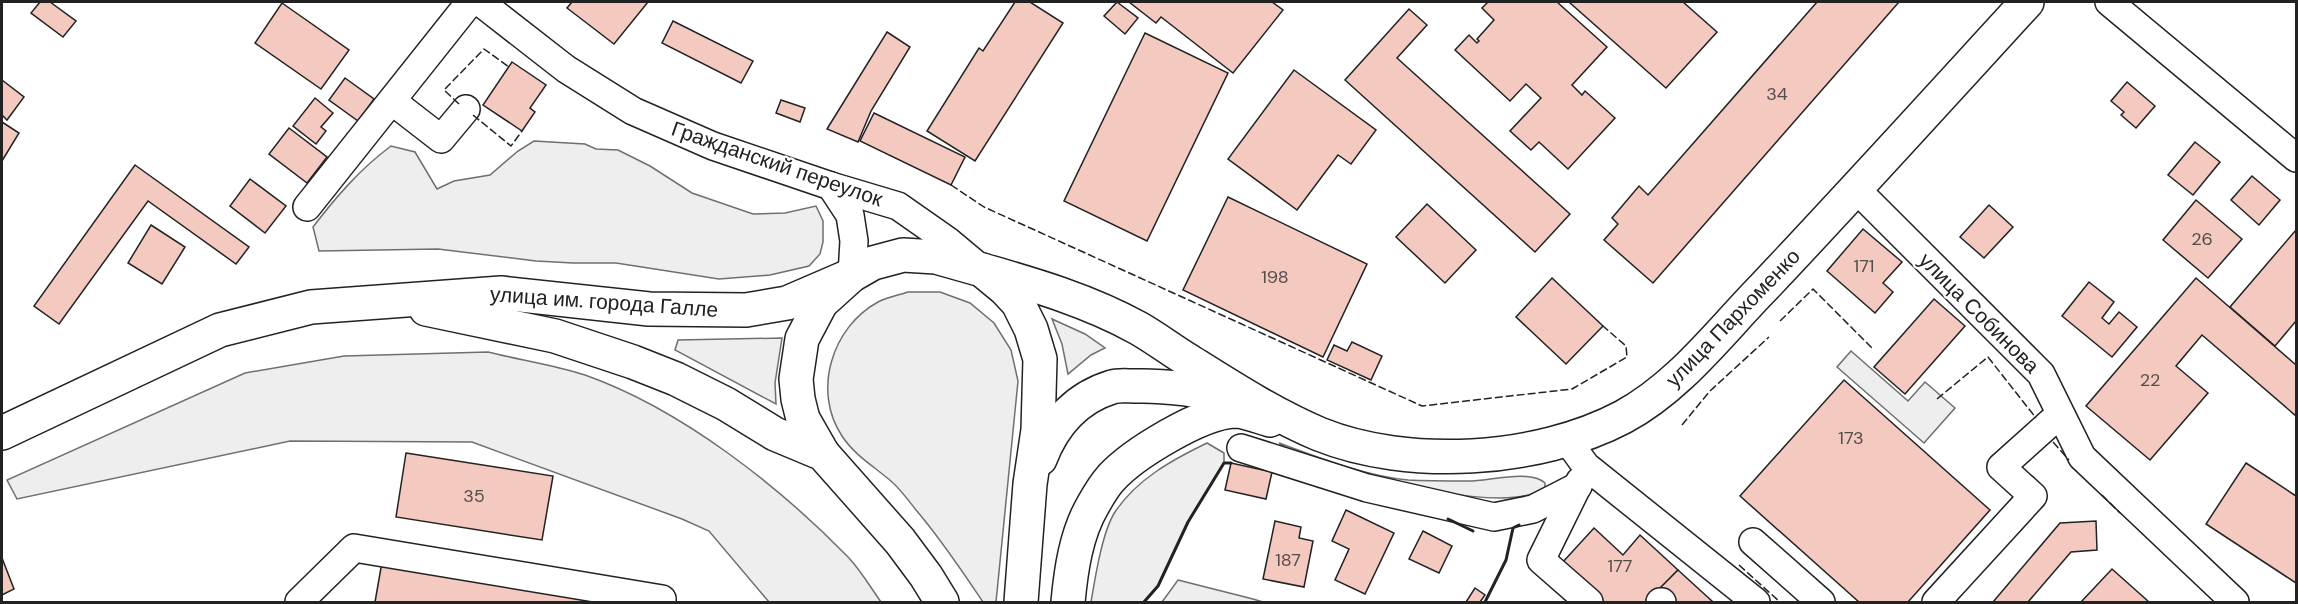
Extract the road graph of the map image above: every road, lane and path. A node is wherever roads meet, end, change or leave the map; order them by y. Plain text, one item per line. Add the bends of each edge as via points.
1 (470, 2) edge
2 (480, 2) edge
3 (2026, 2) edge
4 (2109, 2) edge
5 (392, 101) junction
6 (466, 109) dead end
7 (2296, 158) edge
8 (831, 186) junction
9 (1856, 189) junction
10 (307, 207) dead end
11 (982, 270) junction
12 (852, 275) junction
13 (386, 300) junction
14 (1249, 399) junction
15 (2061, 414) junction
16 (2, 433) edge
17 (1320, 434) junction
18 (1568, 440) junction
19 (1241, 448) dead end
20 (823, 454) junction
21 (1582, 476) junction
22 (1030, 484) junction
23 (1753, 542) dead end
24 (299, 603) edge
25 (662, 603) edge
26 (942, 603) edge
27 (1022, 603) edge
28 (1068, 603) edge
29 (1589, 603) edge
30 (1756, 603) edge
31 (1821, 603) edge
32 (1936, 603) edge
33 (2235, 603) edge

1 - 5 street
2 - 8 street, Гражданский переулок via 566,69 633,111 713,146
3 - 9 main road, улица Пархоменко
4 - 7 street
5 - 6 street via 441,140
5 - 10 street
8 - 11 street, Гражданский переулок via 898,206
8 - 12 street via 850,215 854,241
9 - 15 street, улица Собинова via 2041,374
9 - 18 main road, улица Пархоменко via 1672,384 1623,417
11 - 12 main road, улица Пархоменко via 936,257 903,255 873,263
11 - 14 main road, улица Пархоменко via 1050,290 1138,328
11 - 22 main road via 1018,303 1040,359 1038,430
12 - 13 main road, улица им. города Галле via 787,303 746,310 649,309 501,293
12 - 20 main road via 822,303 802,339 796,379 798,399 803,419
13 - 16 main road, улица им. города Галле via 311,308 220,330
13 - 20 main road, улица им. города Галле via 555,336 633,362 676,379 775,434
14 - 17 main road, улица Пархоменко
14 - 22 main road, улица Пархоменко via 1176,387 1113,386 1068,411 1048,438
15 - 32 street via 2001,467 2033,496
15 - 33 street, улица Собинова via 2082,457
17 - 18 main road, улица Пархоменко via 1366,448 1426,458 1517,450
17 - 28 main road via 1236,411 1205,417 1150,447 1111,478 1092,506 1081,531
18 - 21 street
19 - 21 street via 1367,488 1494,517 1533,509
20 - 26 main road, улица им. города Галле via 900,541
21 - 29 street via 1541,560
21 - 30 street
22 - 27 main road
23 - 31 street
24 - 25 street via 354,548 662,599

